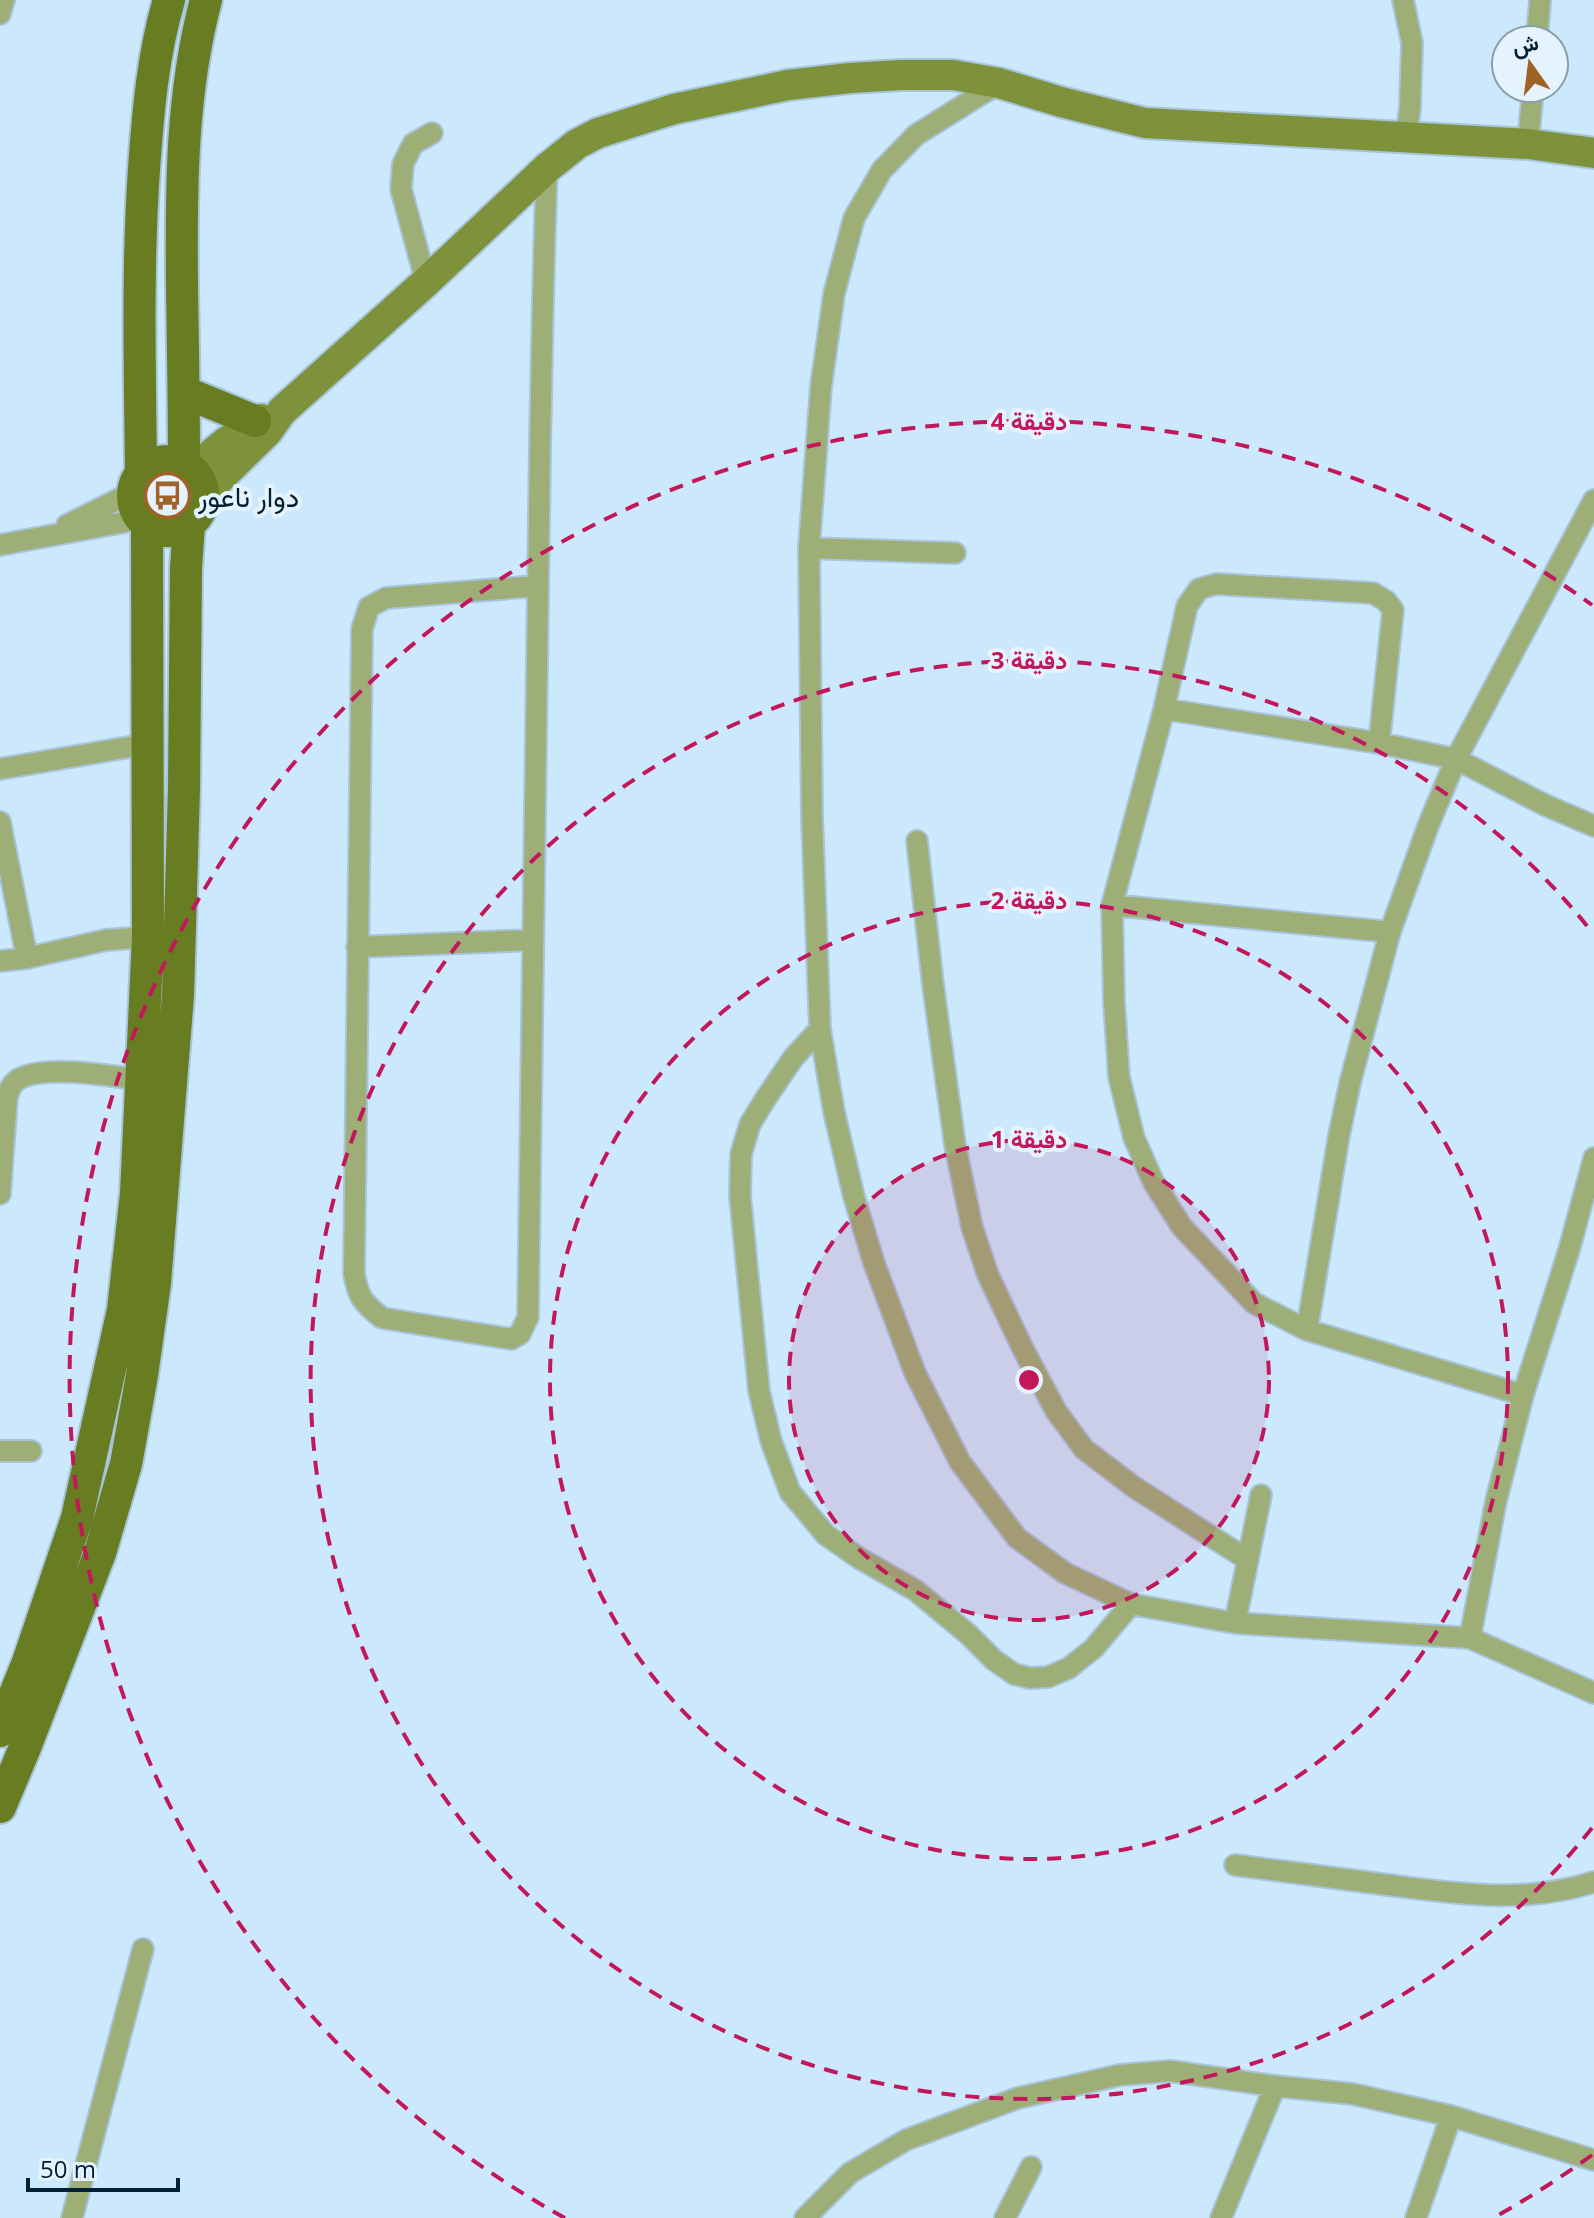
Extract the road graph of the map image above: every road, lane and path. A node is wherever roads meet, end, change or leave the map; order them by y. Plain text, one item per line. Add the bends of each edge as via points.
1 (4, 0) edge
2 (169, 0) edge
3 (206, 0) edge
4 (1403, 0) edge
5 (1540, 0) edge
6 (0, 14) edge
7 (1538, 24) edge
8 (999, 83) junction
9 (1532, 104) edge
10 (432, 133) dead end
11 (1406, 138) junction
12 (1528, 144) junction
13 (1594, 153) edge
14 (547, 168) junction
15 (426, 282) junction
16 (184, 392) junction
17 (269, 416) junction
18 (193, 476) junction
19 (1594, 500) edge
20 (140, 502) junction
21 (189, 524) junction
22 (45, 536) junction
23 (0, 545) edge
24 (809, 548) junction
25 (955, 553) dead end
26 (537, 586) junction
27 (1164, 709) junction
28 (1379, 743) junction
29 (147, 744) junction
30 (1456, 759) junction
31 (0, 769) edge
32 (0, 822) edge
33 (1594, 826) edge
34 (917, 841) dead end
35 (1112, 905) junction
36 (1390, 932) junction
37 (148, 937) junction
38 (532, 940) junction
39 (357, 947) junction
40 (27, 958) junction
41 (0, 961) edge
42 (820, 1029) junction
43 (141, 1080) junction
44 (1594, 1158) edge
45 (0, 1194) edge
46 (1586, 1217) edge
47 (1307, 1330) junction
48 (1523, 1395) junction
49 (0, 1451) edge
50 (31, 1451) dead end
51 (1261, 1495) dead end
52 (1248, 1560) junction
53 (1131, 1604) junction
54 (1235, 1623) junction
55 (1470, 1638) junction
56 (1594, 1693) edge
57 (0, 1731) edge
58 (0, 1807) edge
59 (1235, 1865) dead end
60 (1594, 1882) edge
61 (143, 1949) dead end
62 (1275, 2086) junction
63 (1451, 2116) junction
64 (1594, 2160) edge
65 (1031, 2167) dead end
66 (72, 2218) edge
67 (805, 2218) edge
68 (1005, 2218) edge
69 (1221, 2218) edge
70 (1416, 2218) edge

1 - 6 street
2 - 20 main road via 148,113 141,218
3 - 16 main road via 184,149
4 - 11 street via 1412,43
5 - 7 street
8 - 11 street via 1145,123
8 - 14 street via 953,75 901,75 788,85 674,109 598,133
8 - 24 street via 916,135 882,170 854,218 831,309
9 - 12 street
10 - 15 street via 413,144 403,164 401,189
11 - 12 street
12 - 13 street
14 - 15 street
14 - 26 street
15 - 17 street
16 - 17 main road
16 - 18 main road
17 - 18 street
18 - 20 main road via 169,461 153,464
18 - 21 main road via 200,511
19 - 30 street
20 - 21 main road via 168,531
20 - 22 street
20 - 22 street
20 - 29 main road
21 - 58 main road via 178,995 155,1283 142,1375 126,1464 100,1553
22 - 23 street
24 - 25 street
24 - 42 street
26 - 38 street
26 - 39 street via 386,598 369,607 362,629
27 - 28 street
27 - 28 street via 1187,606 1199,589 1216,584 1373,593 1393,610
27 - 35 street
28 - 30 street
29 - 31 street
29 - 37 main road
30 - 33 street
30 - 36 street
32 - 40 street
34 - 52 street via 955,1145 988,1275 1056,1411 1084,1449
35 - 36 street
35 - 47 street via 1119,1077 1134,1138 1154,1183 1182,1227 1254,1303
36 - 47 street via 1339,1135
37 - 40 street via 106,940
37 - 43 main road
38 - 39 street
38 - 39 street via 528,1317 520,1334 511,1339 382,1318 357,1292
40 - 41 street
42 - 53 street via 834,1112 874,1263 915,1373 960,1462 1017,1538 1065,1573
42 - 53 street via 766,1098 750,1124 741,1154 740,1196 759,1391 790,1492 826,1535 915,1590 1014,1674 1048,1677 1069,1668 1094,1648
43 - 45 street via 69,1072 17,1079 7,1097
43 - 57 main road via 136,1194 120,1325 77,1518
44 - 46 street
46 - 48 street
47 - 48 street
48 - 55 street
49 - 50 street
51 - 52 street
52 - 54 street
53 - 54 street
54 - 55 street
55 - 56 street
59 - 60 street via 1472,1896 1569,1890
61 - 66 street
62 - 63 street via 1353,2094
62 - 67 street via 1170,2071 1120,2075 1018,2098 906,2140 850,2173
62 - 69 street
63 - 64 street
63 - 70 street
65 - 68 street

